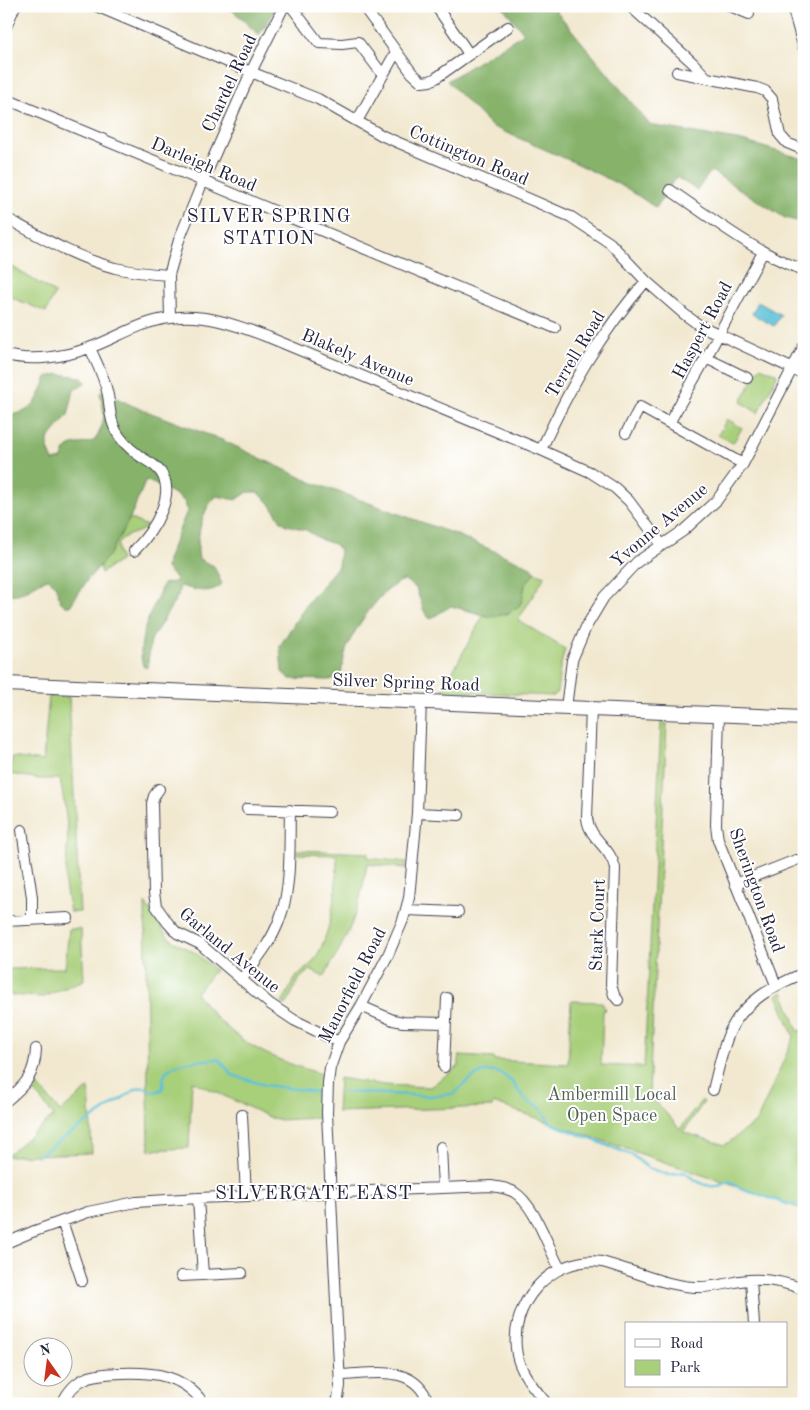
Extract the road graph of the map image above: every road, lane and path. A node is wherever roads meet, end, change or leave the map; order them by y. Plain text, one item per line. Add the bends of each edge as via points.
1 (15, 6) edge
2 (96, 6) edge
3 (284, 6) edge
4 (291, 6) edge
5 (363, 6) edge
6 (436, 6) edge
7 (630, 6) edge
8 (730, 6) edge
9 (792, 6) edge
10 (749, 14) dead end
11 (6, 27) edge
12 (508, 27) dead end
13 (804, 49) edge
14 (396, 52) junction
15 (469, 54) junction
16 (251, 72) junction
17 (677, 72) dead end
18 (383, 75) junction
19 (707, 78) junction
20 (6, 99) edge
21 (357, 121) junction
22 (804, 150) edge
23 (202, 181) junction
24 (670, 190) dead end
25 (6, 218) edge
26 (762, 252) junction
27 (804, 270) edge
28 (169, 275) junction
29 (646, 280) junction
30 (170, 318) junction
31 (555, 328) dead end
32 (718, 335) junction
33 (804, 346) edge
34 (90, 348) junction
35 (6, 355) edge
36 (706, 358) junction
37 (792, 369) junction
38 (804, 374) edge
39 (747, 378) dead end
40 (669, 423) junction
41 (626, 433) dead end
42 (541, 450) junction
43 (744, 464) junction
44 (662, 545) junction
45 (134, 551) dead end
46 (6, 684) edge
47 (421, 701) junction
48 (566, 708) junction
49 (591, 709) junction
50 (719, 714) junction
51 (804, 718) edge
52 (158, 789) dead end
53 (247, 809) dead end
54 (290, 810) junction
55 (329, 812) dead end
56 (418, 813) junction
57 (459, 815) dead end
58 (22, 830) dead end
59 (796, 860) dead end
60 (735, 884) junction
61 (406, 910) junction
62 (458, 912) dead end
63 (68, 918) dead end
64 (32, 920) junction
65 (6, 921) edge
66 (804, 973) edge
67 (241, 980) junction
68 (776, 985) junction
69 (447, 998) dead end
70 (618, 1000) dead end
71 (361, 1006) junction
72 (446, 1023) junction
73 (339, 1042) junction
74 (36, 1049) dead end
75 (444, 1066) dead end
76 (713, 1090) dead end
77 (6, 1101) edge
78 (242, 1115) dead end
79 (441, 1147) dead end
80 (443, 1188) junction
81 (331, 1193) junction
82 (246, 1196) junction
83 (198, 1198) junction
84 (62, 1220) junction
85 (6, 1242) edge
86 (560, 1269) junction
87 (242, 1272) dead end
88 (203, 1275) junction
89 (181, 1276) dead end
90 (751, 1280) junction
91 (82, 1282) dead end
92 (804, 1290) edge
93 (754, 1322) edge
94 (340, 1376) junction
95 (62, 1404) edge
96 (204, 1404) edge
97 (337, 1404) edge
98 (429, 1404) edge
99 (546, 1404) edge

1 - 11 street
2 - 16 street, Cottington Road
3 - 16 street, Chardel Road
4 - 18 street via 319,43 358,42
5 - 14 street
6 - 15 street
7 - 19 street
8 - 10 street
9 - 13 street
12 - 15 street
14 - 15 street via 417,79 426,83
14 - 18 street
16 - 21 street, Cottington Road via 318,99
16 - 23 street, Chardel Road
17 - 19 street
18 - 21 street
19 - 22 street via 765,91 772,99 780,135 788,143
20 - 23 street, Darleigh Road
21 - 29 street, Cottington Road via 383,136 571,217 610,243
23 - 28 street, Chardel Road
23 - 31 street, Darleigh Road
24 - 26 street
25 - 28 street via 96,262 131,271
26 - 27 street
26 - 32 street, Haspert Road
28 - 30 street, Chardel Road
29 - 32 street, Cottington Road via 684,314
29 - 42 street, Terrell Road via 615,318 586,362
30 - 34 street, Blakely Avenue via 139,326
30 - 42 street, Blakely Avenue via 207,318 243,328
32 - 36 street, Haspert Road
32 - 37 street, Cottington Road
33 - 37 street, Yvonne Avenue
34 - 35 street, Blakely Avenue via 34,358
34 - 45 street via 108,391 111,421 117,433 137,455 158,468 166,491 162,512
36 - 39 street
36 - 40 street, Haspert Road
37 - 38 street, Cottington Road
37 - 43 street, Yvonne Avenue
40 - 41 street via 640,407
40 - 43 street
42 - 44 street, Blakely Avenue via 590,472 615,488 629,501
43 - 44 street, Yvonne Avenue via 717,500
44 - 48 street, Yvonne Avenue via 637,562 617,582 586,627 572,660
46 - 47 main road, Silver Spring Road
47 - 48 main road, Silver Spring Road
47 - 56 street, Manorfield Road
48 - 49 main road, Silver Spring Road
49 - 50 main road, Silver Spring Road
49 - 70 street, Stark Court via 586,818 615,868 611,984
50 - 51 main road, Silver Spring Road
50 - 60 street, Sherington Road via 716,834
52 - 67 street, Garland Avenue via 152,803 156,906 173,929 200,944
53 - 54 street
54 - 55 street
54 - 67 street via 287,885 281,917 262,953
56 - 57 street
56 - 61 street, Manorfield Road
58 - 64 street via 32,897
59 - 60 street
60 - 68 street, Sherington Road
61 - 62 street
61 - 71 street, Manorfield Road
63 - 64 street
64 - 65 street
66 - 68 street
67 - 73 street, Garland Avenue via 281,1012
68 - 76 street via 761,995 734,1023
69 - 72 street
71 - 72 street via 393,1020
71 - 73 street, Manorfield Road
72 - 75 street
73 - 81 street, Manorfield Road via 330,1068 327,1097
74 - 77 street via 30,1076
78 - 82 street
79 - 80 street
80 - 81 street
80 - 86 street via 491,1186 514,1192 531,1211
81 - 82 street
81 - 94 street, Manorfield Road
82 - 83 street
83 - 84 street via 136,1202
83 - 88 street
84 - 85 street
84 - 91 street
86 - 90 street via 592,1261 687,1286 719,1286
86 - 99 street via 542,1281 530,1295 519,1318 516,1335 521,1366
87 - 88 street
88 - 89 street
90 - 92 street via 775,1281
90 - 93 street
94 - 97 street, Manorfield Road
94 - 98 street via 384,1373 404,1376 422,1388
95 - 96 street via 68,1392 83,1379 101,1374 142,1372 176,1380 192,1390

